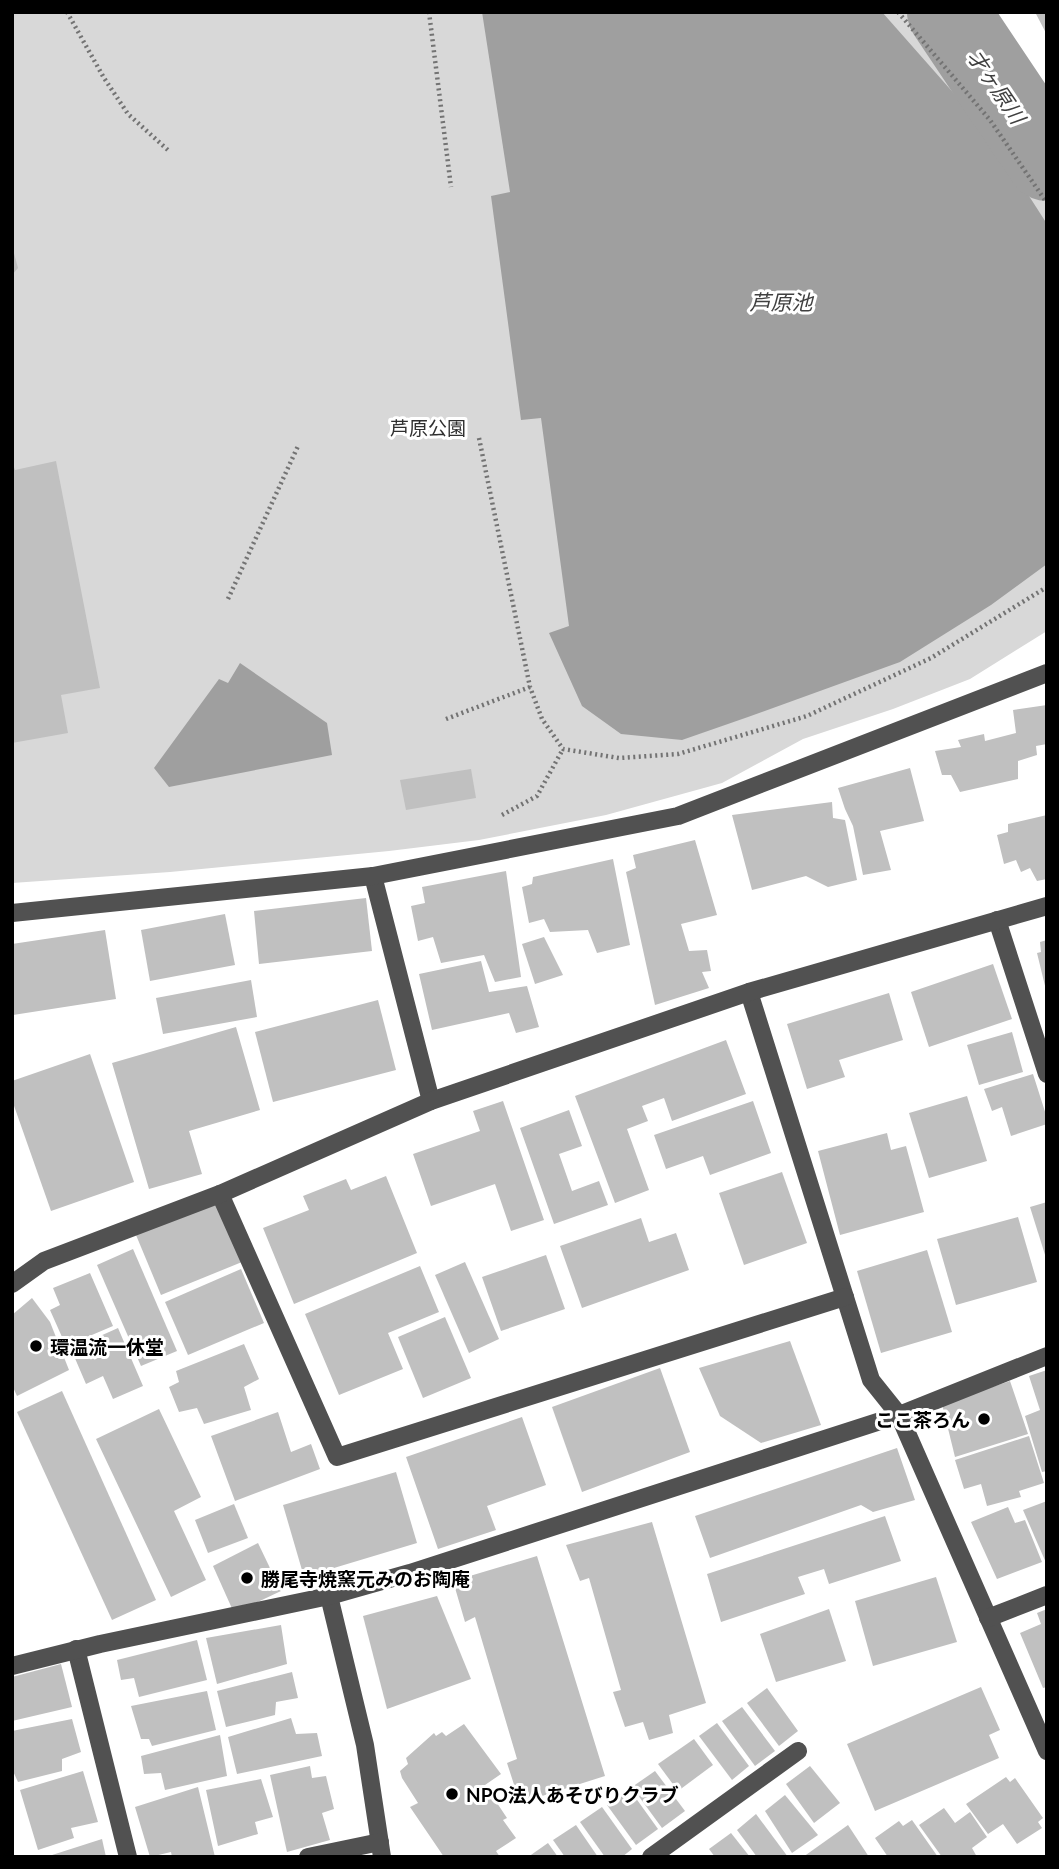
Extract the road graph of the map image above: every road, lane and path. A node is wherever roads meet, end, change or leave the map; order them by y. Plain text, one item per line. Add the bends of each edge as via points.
1 (67, 12) edge
2 (429, 12) edge
3 (898, 12) edge
4 (169, 151) dead end
5 (451, 187) dead end
6 (1047, 203) edge
7 (479, 438) dead end
8 (298, 446) dead end
9 (1047, 587) edge
10 (229, 599) dead end
11 (1047, 673) edge
12 (530, 687) junction
13 (446, 719) dead end
14 (563, 749) junction
15 (502, 815) dead end
16 (373, 876) junction
17 (1047, 906) edge
18 (12, 914) edge
19 (997, 919) junction
20 (749, 992) junction
21 (1047, 1074) edge
22 (430, 1101) junction
23 (220, 1194) junction
24 (12, 1284) edge
25 (845, 1297) junction
26 (1047, 1356) edge
27 (899, 1415) junction
28 (329, 1595) junction
29 (1047, 1595) edge
30 (988, 1618) junction
31 (76, 1649) junction
32 (12, 1666) edge
33 (798, 1751) dead end
34 (1047, 1751) edge
35 (381, 1850) edge
36 (128, 1857) edge
37 (307, 1857) edge
38 (651, 1857) edge

1 - 4 path via 128,114
2 - 5 path
3 - 6 path via 990,120
7 - 12 path
8 - 10 path
9 - 14 path via 931,658 807,716 678,754 619,758
11 - 16 street via 678,816
12 - 13 path
12 - 14 path via 542,719
14 - 15 path via 537,796
16 - 18 street
16 - 22 street
17 - 19 street
19 - 20 street
19 - 21 street
20 - 22 street
20 - 25 street
22 - 23 street
23 - 24 street via 44,1261
23 - 25 street via 337,1457
25 - 27 street via 871,1380
26 - 27 street
27 - 28 street
27 - 30 street
28 - 31 street
28 - 35 street via 365,1745
29 - 30 street
30 - 34 street
31 - 32 street
31 - 36 street
33 - 38 street
35 - 37 street

